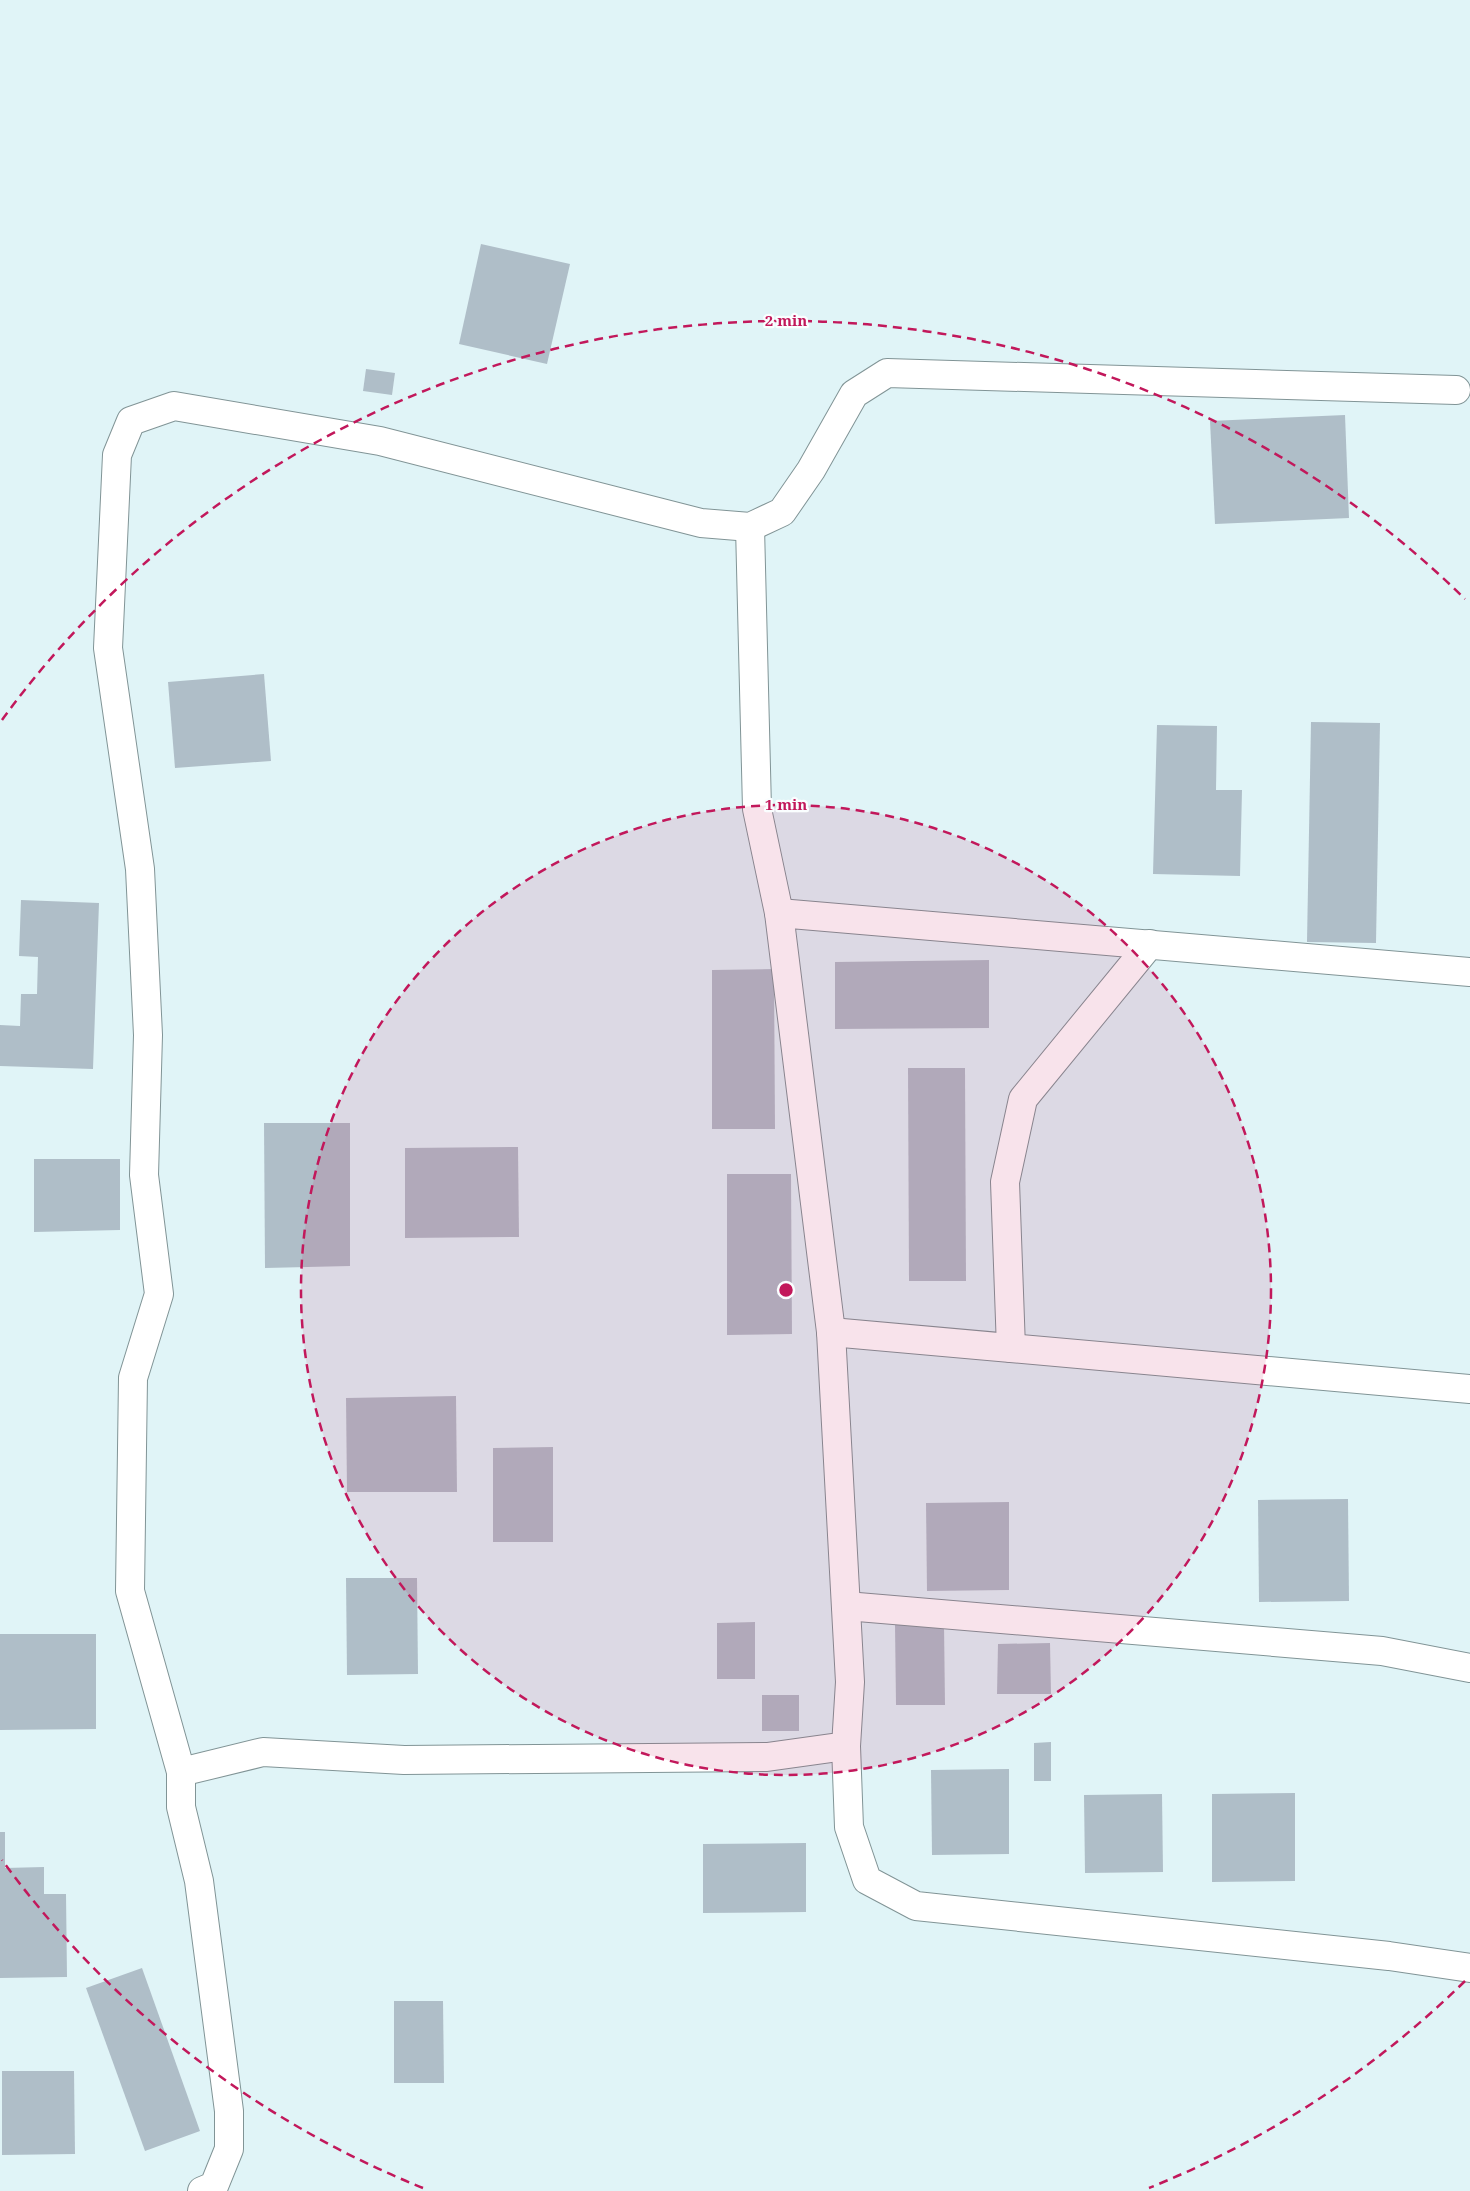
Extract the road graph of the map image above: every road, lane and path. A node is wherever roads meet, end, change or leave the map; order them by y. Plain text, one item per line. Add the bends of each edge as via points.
1 (1456, 390) dead end
2 (750, 527) junction
3 (779, 913) junction
4 (1150, 944) junction
5 (1470, 972) edge
6 (831, 1332) junction
7 (1011, 1348) junction
8 (1470, 1389) edge
9 (846, 1606) junction
10 (1470, 1668) edge
11 (846, 1746) junction
12 (181, 1772) junction
13 (1470, 1968) edge
14 (202, 2191) edge

1 - 2 street via 887,373 854,394 811,470 782,512
2 - 3 street via 757,809
2 - 12 street via 701,523 380,441 174,406 131,421 117,455 108,648 140,869 148,1035 144,1175 159,1294 133,1378 130,1591
3 - 4 street
3 - 6 street
4 - 5 street
4 - 7 street via 1023,1099 1005,1182
6 - 7 street
6 - 9 street
7 - 8 street
9 - 10 street via 1382,1651
9 - 11 street via 850,1682
11 - 12 street via 757,1757 404,1760 263,1752
11 - 13 street via 849,1827 867,1880 916,1906 1389,1956
12 - 14 street via 181,1807 199,1881 229,2111 229,2149 214,2186

